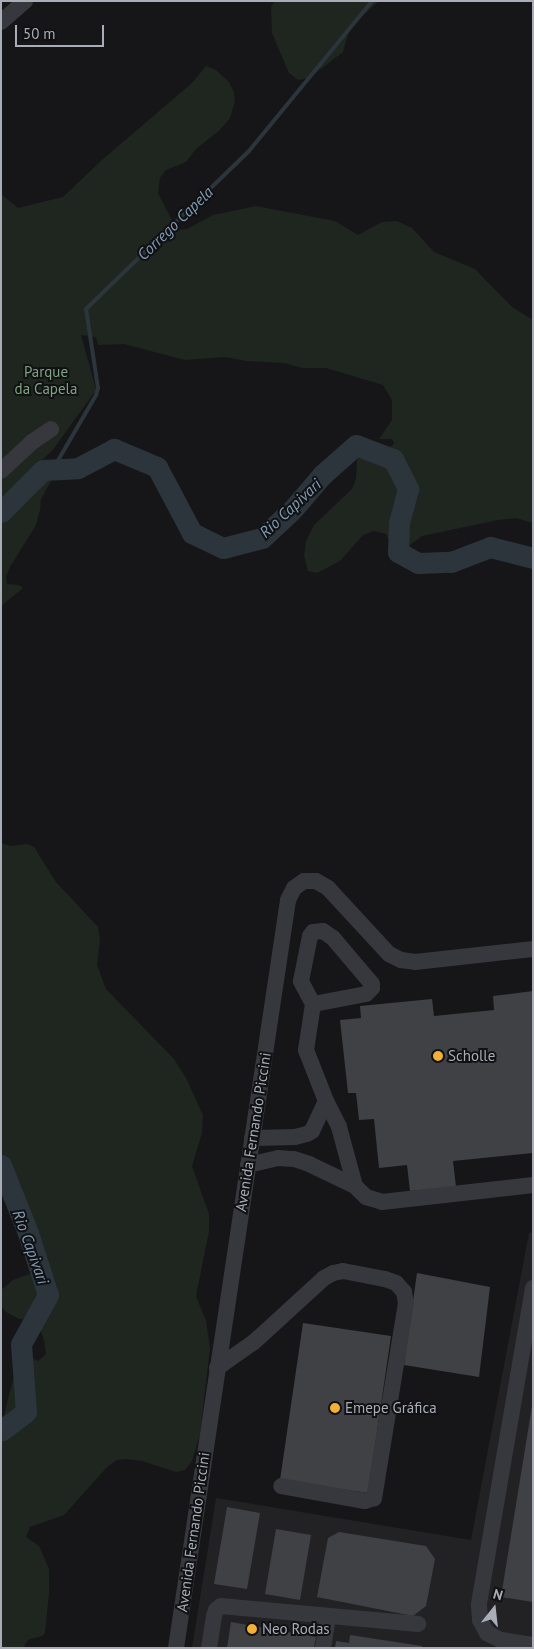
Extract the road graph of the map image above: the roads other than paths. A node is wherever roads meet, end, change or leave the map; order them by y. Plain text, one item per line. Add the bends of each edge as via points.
1 (25, 1) edge
2 (1, 22) edge
3 (51, 429) dead end
4 (1, 470) edge
5 (533, 949) edge
6 (313, 1004) junction
7 (326, 1100) junction
8 (252, 1138) junction
9 (248, 1165) junction
10 (533, 1185) edge
11 (355, 1186) junction
12 (533, 1288) edge
13 (217, 1368) junction
14 (281, 1486) dead end
15 (328, 1616) junction
16 (418, 1624) dead end
17 (533, 1645) edge
18 (176, 1648) edge
19 (210, 1648) edge
20 (323, 1648) edge

1 - 2 street
3 - 4 street
5 - 8 street, Avenida Fernando Piccini via 415,962 400,960 389,954 328,888 316,881 304,881 294,888 288,900
6 - 6 street via 302,987 302,975 310,936 313,932 323,931 334,938 371,980 372,988 366,994
6 - 7 street via 306,1050
7 - 8 street via 312,1131 307,1134
7 - 11 street via 339,1127
8 - 9 street, Avenida Fernando Piccini
9 - 11 street via 278,1158 294,1159
9 - 13 street, Avenida Fernando Piccini
10 - 11 street via 382,1202 366,1197
12 - 17 street via 480,1620 487,1633 501,1640
13 - 14 street via 254,1342 333,1273 343,1271 385,1279 396,1283 404,1292 406,1303 374,1498 365,1501
13 - 18 street, Avenida Fernando Piccini
15 - 16 street
15 - 19 street via 221,1606 214,1616
15 - 20 street

